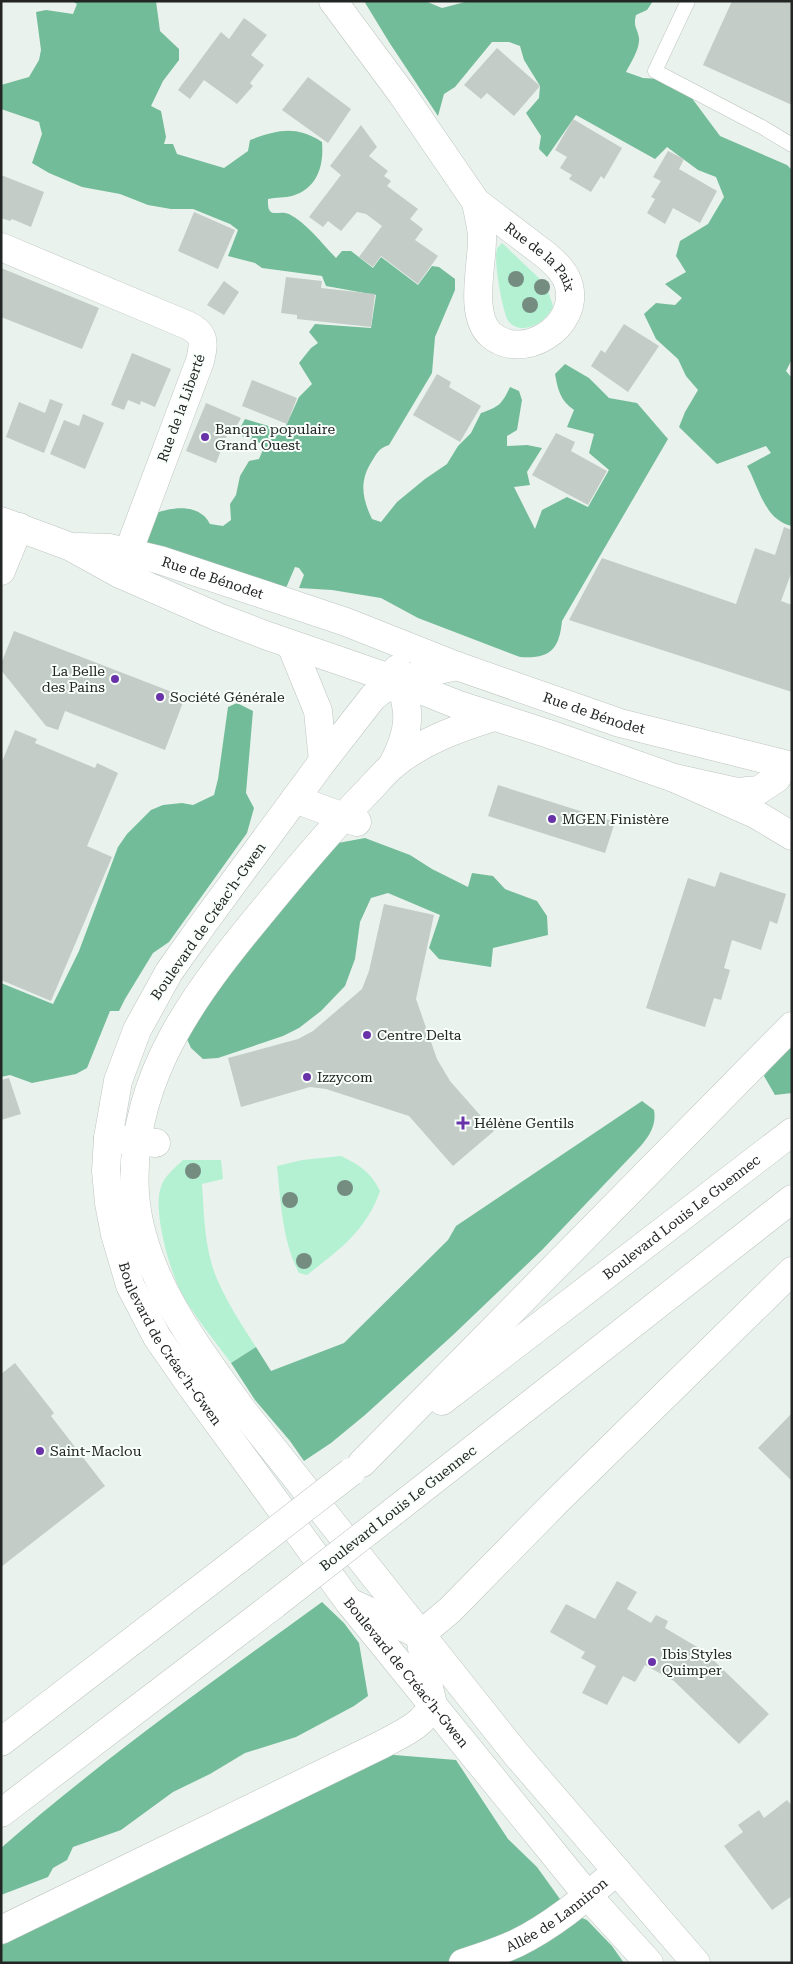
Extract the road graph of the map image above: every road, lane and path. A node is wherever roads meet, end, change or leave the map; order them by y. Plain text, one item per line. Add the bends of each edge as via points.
1 (333, 1) edge
2 (688, 1) edge
3 (792, 145) edge
4 (476, 202) junction
5 (1, 247) edge
6 (10, 524) edge
7 (123, 562) junction
8 (1, 571) edge
9 (389, 640) junction
10 (291, 645) junction
11 (456, 666) junction
12 (401, 682) junction
13 (494, 718) junction
14 (323, 761) junction
15 (392, 766) junction
16 (787, 766) edge
17 (674, 778) junction
18 (295, 799) junction
19 (350, 819) junction
20 (792, 836) edge
21 (792, 1026) edge
22 (792, 1132) edge
23 (108, 1138) junction
24 (147, 1142) junction
25 (792, 1199) edge
26 (792, 1271) edge
27 (356, 1467) junction
28 (348, 1602) junction
29 (420, 1635) junction
30 (433, 1705) junction
31 (1, 1742) edge
32 (1, 1813) edge
33 (617, 1871) junction
34 (588, 1896) junction
35 (1, 1930) edge
36 (463, 1963) edge
37 (649, 1963) edge
38 (696, 1963) edge

1 - 4 street, Rue de la Paix
2 - 3 lane via 655,71
4 - 4 street, Rue de la Paix via 558,265 566,278 570,293 567,311 560,323 540,341 518,345 506,343 490,334 480,318 478,291 482,235
5 - 7 street, Rue de la Liberté via 187,325 201,336 200,362
6 - 7 street, Rue de Bénodet
6 - 8 street
7 - 9 street, Rue de Bénodet via 180,566 346,622
7 - 10 street, Rue de Bénodet via 218,617
9 - 11 street, Rue de Bénodet
9 - 12 street, Boulevard de Créac'h-Gwen
10 - 12 street, Rue de Bénodet
10 - 14 street via 318,710
11 - 12 street, Boulevard de Créac'h-Gwen
11 - 16 street, Rue de Bénodet via 620,723
12 - 13 street, Rue de Bénodet
12 - 14 street, Boulevard de Créac'h-Gwen via 373,697
12 - 15 street, Boulevard de Créac'h-Gwen via 407,702 408,723 401,749
13 - 15 street, Boulevard de Créac'h-Gwen via 432,741
13 - 17 street, Rue de Bénodet
14 - 18 street, Boulevard de Créac'h-Gwen
15 - 19 street, Boulevard de Créac'h-Gwen
16 - 17 street, Rue de Bénodet via 777,778 759,790 737,792
17 - 20 street via 756,815
18 - 19 street
18 - 23 street, Boulevard de Créac'h-Gwen via 203,924 151,1002 126,1055
19 - 24 street, Boulevard de Créac'h-Gwen via 243,935 173,1034 149,1088
21 - 27 street
22 - 27 street, Boulevard Louis Le Guennec
23 - 24 street
23 - 28 street, Boulevard de Créac'h-Gwen via 106,1172 109,1203 121,1259 138,1303 191,1386
24 - 29 street, Boulevard de Créac'h-Gwen via 135,1167 137,1214 147,1250 172,1303 202,1354 244,1411
25 - 32 street, Boulevard Louis Le Guennec, bridge via 275,1604
26 - 29 street via 450,1610
27 - 31 street, Boulevard Louis Le Guennec, bridge
28 - 29 street
28 - 30 street, Boulevard de Créac'h-Gwen
29 - 30 street
29 - 33 street, Boulevard de Créac'h-Gwen via 516,1754
30 - 34 street, Boulevard de Créac'h-Gwen
30 - 35 street via 427,1716 408,1731
33 - 34 street, Allée de Lanniron
33 - 38 street, Boulevard de Créac'h-Gwen
34 - 36 street, Allée de Lanniron via 518,1943
34 - 37 street, Boulevard de Créac'h-Gwen

